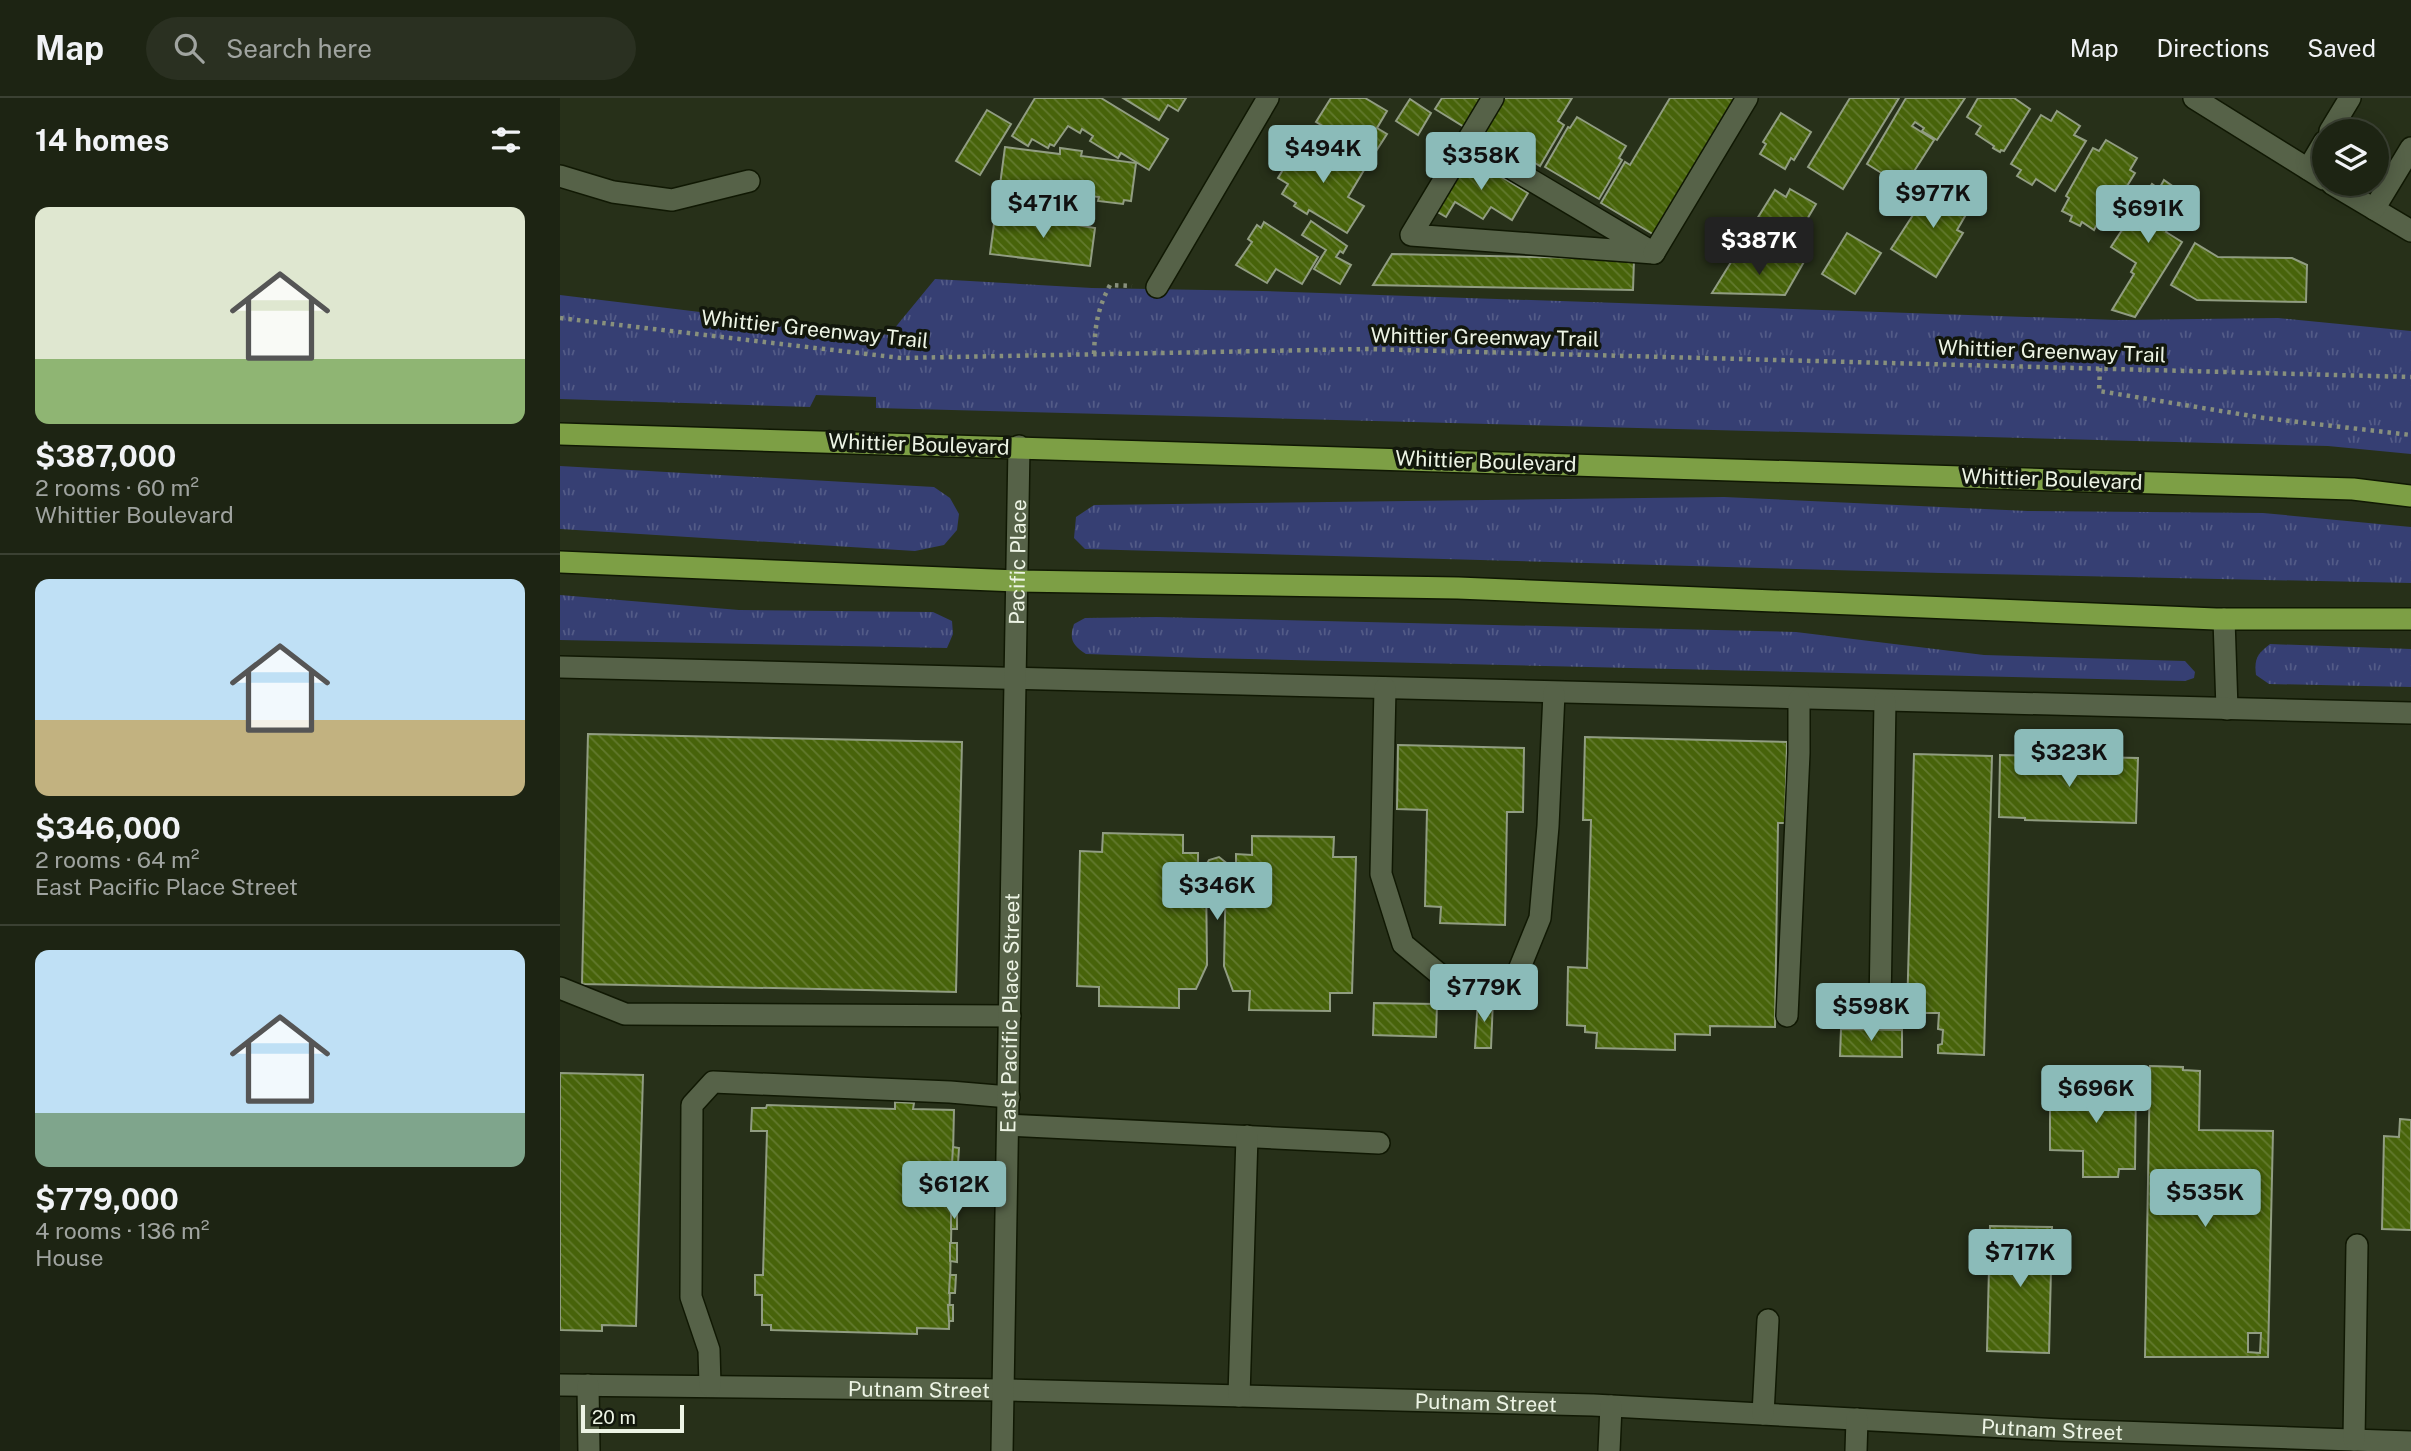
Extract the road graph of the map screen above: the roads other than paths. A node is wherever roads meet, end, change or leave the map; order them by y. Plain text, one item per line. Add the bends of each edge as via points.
1 (1268, 98) edge
2 (1493, 98) edge
3 (1747, 98) edge
4 (2194, 98) edge
5 (2350, 98) edge
6 (2337, 119) edge
7 (1467, 142) junction
8 (2411, 148) edge
9 (2312, 172) edge
10 (560, 176) edge
11 (748, 181) dead end
12 (2352, 196) edge
13 (2374, 209) junction
14 (2411, 231) edge
15 (1654, 253) junction
16 (1157, 287) road end
17 (560, 434) edge
18 (1019, 446) junction
19 (2411, 496) edge
20 (560, 562) edge
21 (1017, 581) junction
22 (2224, 619) junction
23 (2411, 619) edge
24 (560, 667) edge
25 (1016, 679) junction
26 (1385, 688) junction
27 (1554, 693) junction
28 (1799, 699) junction
29 (1885, 701) junction
30 (2227, 709) junction
31 (2411, 713) edge
32 (560, 988) edge
33 (1880, 1007) dead end
34 (1010, 1016) junction
35 (1787, 1016) dead end
36 (1009, 1097) junction
37 (1008, 1125) junction
38 (1247, 1136) junction
39 (1379, 1143) dead end
40 (2357, 1245) dead end
41 (1768, 1320) dead end
42 (560, 1385) edge
43 (588, 1385) junction
44 (710, 1386) junction
45 (1004, 1390) junction
46 (1239, 1396) junction
47 (1611, 1406) junction
48 (1763, 1414) junction
49 (1857, 1419) junction
50 (2354, 1440) junction
51 (2411, 1442) edge
52 (589, 1451) edge
53 (1002, 1451) edge
54 (1609, 1451) edge
55 (1856, 1451) edge

1 - 16 street
2 - 7 street
3 - 15 street
4 - 9 street
5 - 6 street
7 - 15 street
7 - 15 street via 1411,235
8 - 13 street
10 - 11 street via 613,192 672,200
12 - 13 street
13 - 14 street
17 - 18 main road, Whittier Boulevard
18 - 19 main road, Whittier Boulevard via 2339,488
18 - 21 street, Pacific Place
20 - 21 main road
21 - 22 main road via 1458,588
21 - 25 street, Pacific Place
22 - 23 main road
22 - 30 street
24 - 25 street
25 - 26 street
25 - 34 street, East Pacific Place Street
26 - 27 street
26 - 27 street via 1381,874 1403,944 1444,978 1490,986 1516,977 1540,918
27 - 28 street
28 - 29 street
28 - 35 street
29 - 30 street
29 - 33 street
30 - 31 street
32 - 34 street via 625,1014
34 - 36 street, East Pacific Place Street
36 - 37 street, East Pacific Place Street
36 - 44 street via 713,1082 692,1105 691,1297 709,1350
37 - 38 street
37 - 45 street, East Pacific Place Street
38 - 39 street
38 - 46 street
40 - 50 street
41 - 48 street
42 - 43 street, Putnam Street
43 - 44 street, Putnam Street
43 - 52 street
44 - 45 street, Putnam Street
45 - 46 street, Putnam Street
45 - 53 street, East Pacific Place Street
46 - 47 street, Putnam Street
47 - 48 street, Putnam Street
47 - 54 street
48 - 49 street, Putnam Street
49 - 50 street, Putnam Street
49 - 55 street
50 - 51 street, Putnam Street

